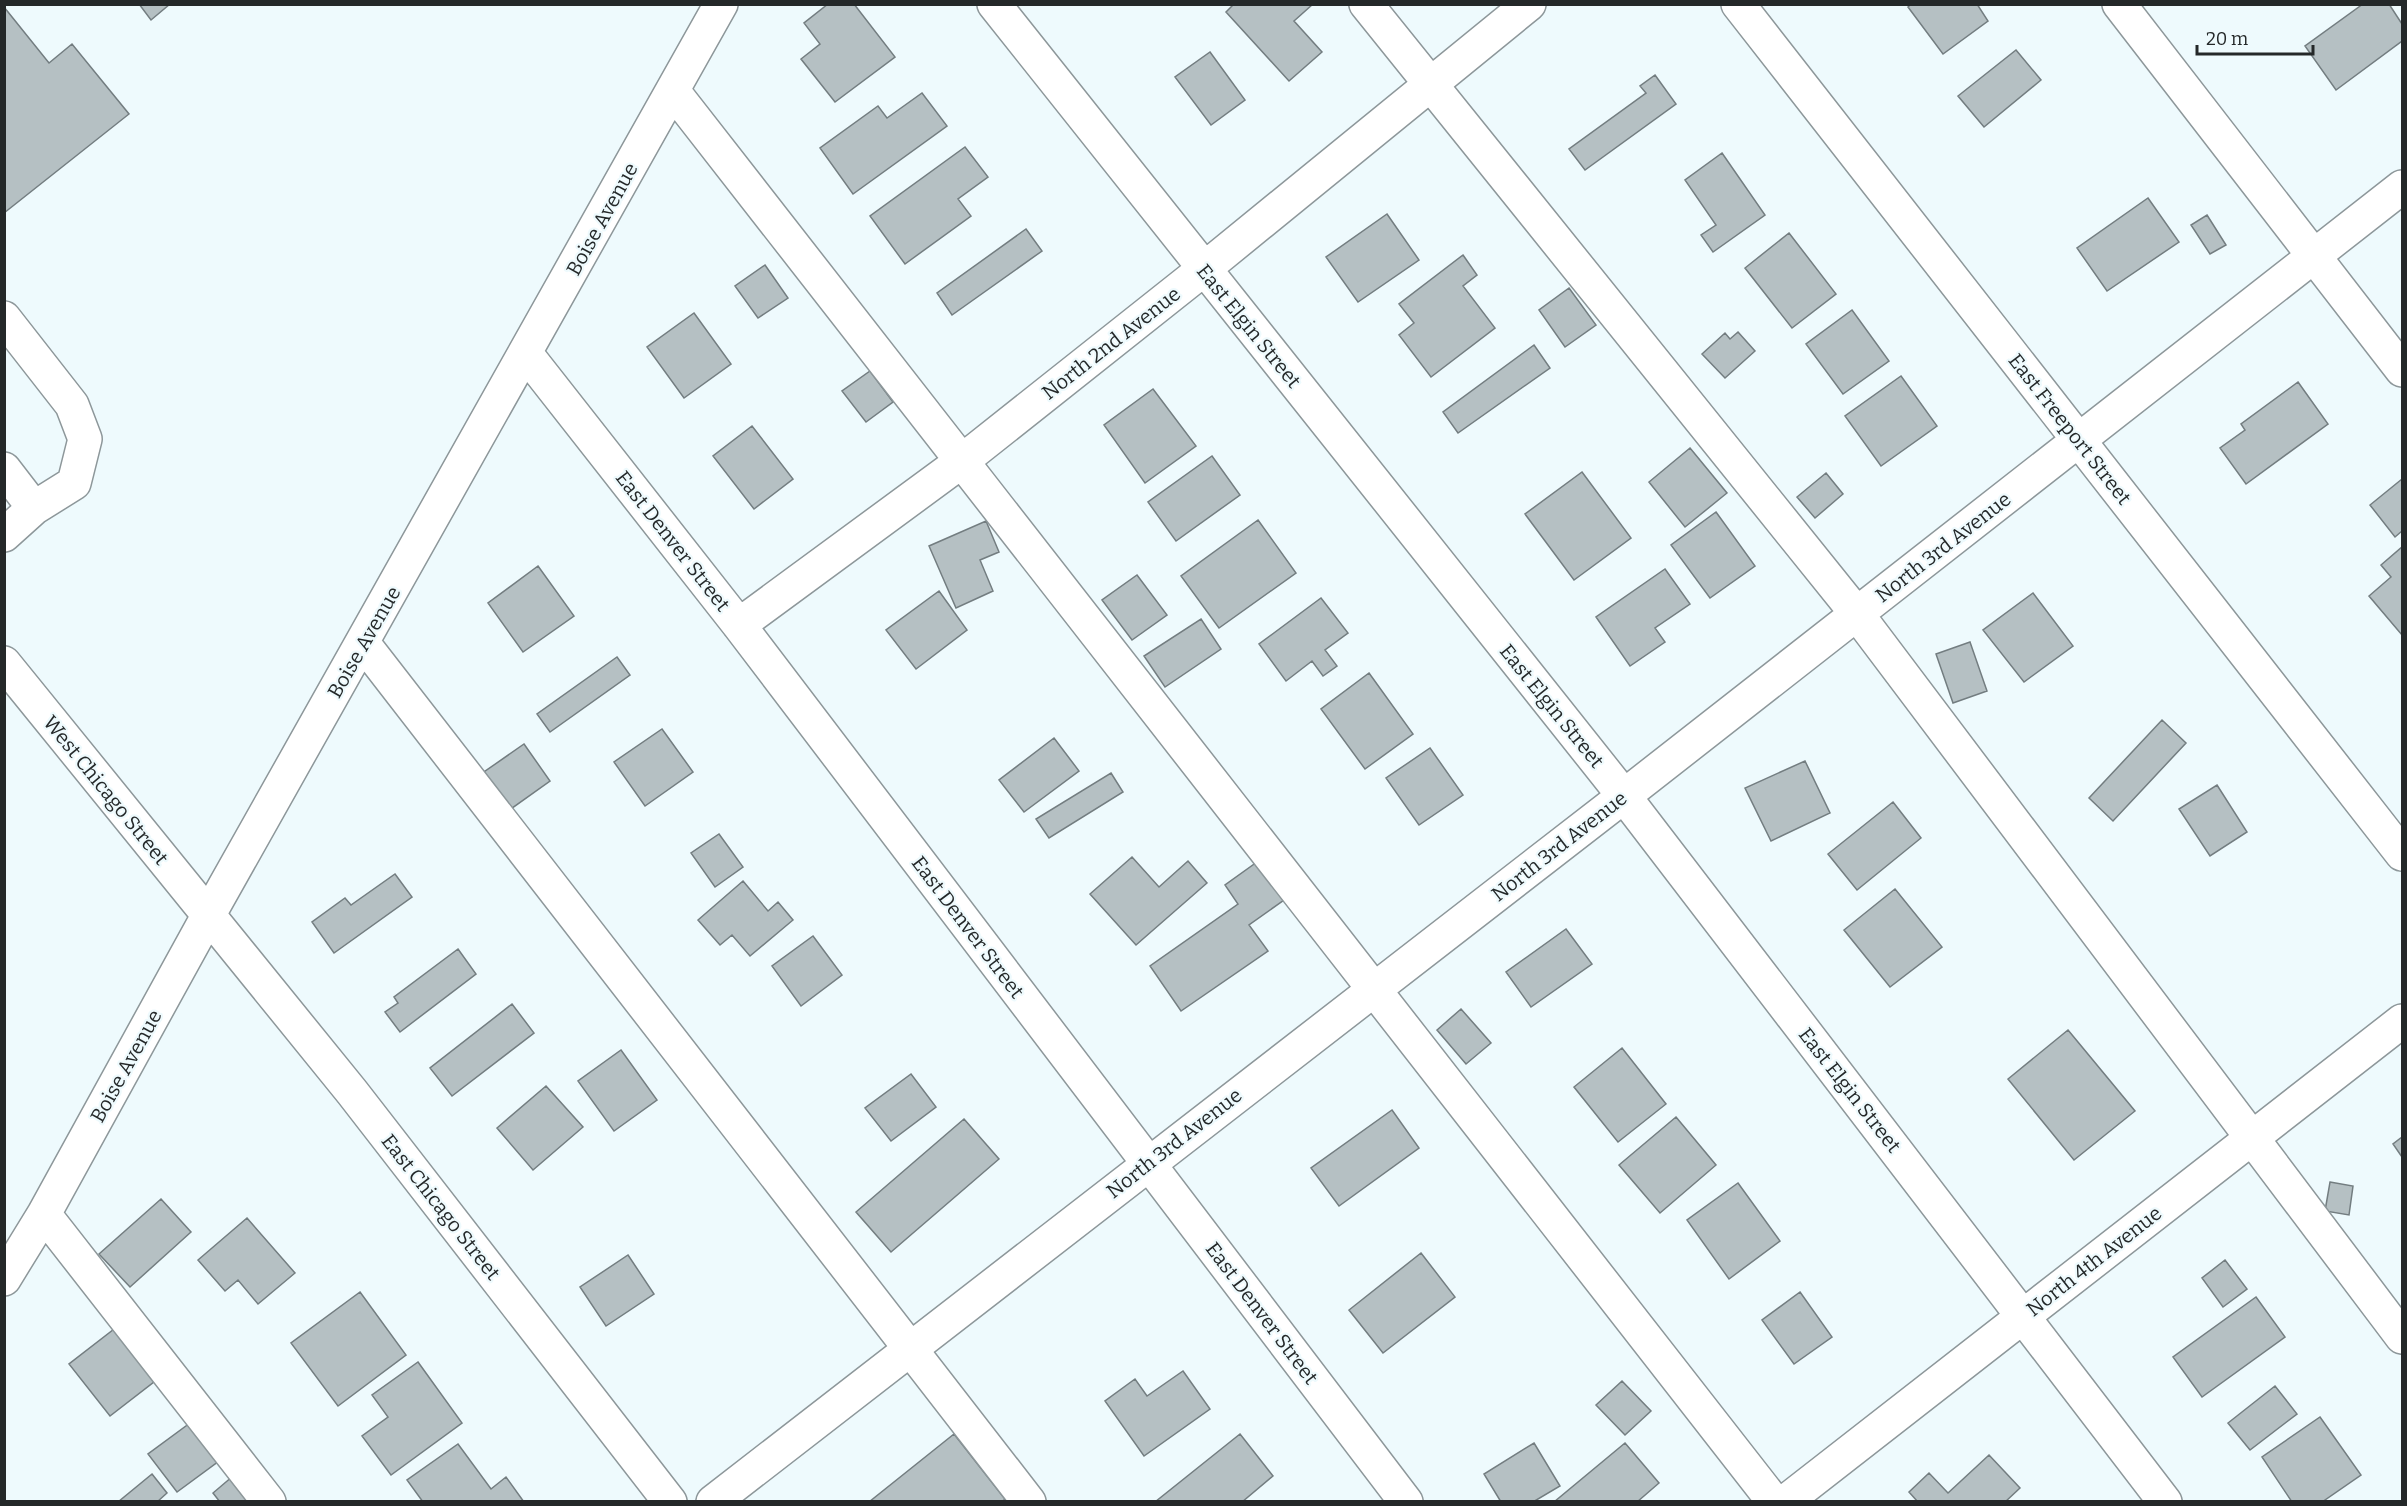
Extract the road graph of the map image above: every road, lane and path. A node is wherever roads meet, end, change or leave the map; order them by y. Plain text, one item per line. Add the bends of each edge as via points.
1 (721, 4) edge
2 (994, 4) edge
3 (1366, 4) edge
4 (1529, 4) edge
5 (1738, 4) edge
6 (2119, 4) edge
7 (1430, 85) junction
8 (673, 91) junction
9 (2403, 187) edge
10 (2315, 256) junction
11 (1204, 269) junction
12 (4, 318) edge
13 (526, 355) junction
14 (2403, 370) edge
15 (2079, 440) junction
16 (963, 461) junction
17 (4, 469) edge
18 (34, 508) junction
19 (4, 535) edge
20 (1857, 614) junction
21 (739, 625) junction
22 (363, 643) junction
23 (4, 663) edge
24 (1624, 796) junction
25 (2403, 854) edge
26 (208, 916) junction
27 (1374, 988) junction
28 (2403, 1021) edge
29 (2251, 1139) junction
30 (1148, 1163) junction
31 (44, 1214) junction
32 (4, 1279) edge
33 (2023, 1316) junction
34 (2403, 1337) edge
35 (910, 1348) junction
36 (269, 1502) edge
37 (669, 1502) edge
38 (713, 1502) edge
39 (1029, 1502) edge
40 (1406, 1502) edge
41 (1774, 1502) edge
42 (1785, 1502) edge
43 (2165, 1502) edge

1 - 8 street, Boise Avenue
2 - 11 street, East Elgin Street
3 - 7 street
4 - 7 street, North 2nd Avenue
5 - 15 street, East Freeport Street
6 - 10 street
7 - 11 street, North 2nd Avenue
7 - 20 street
8 - 13 street, Boise Avenue
8 - 16 street
9 - 10 street, North 3rd Avenue
10 - 14 street
10 - 15 street, North 3rd Avenue
11 - 16 street, North 2nd Avenue
11 - 24 street, East Elgin Street
12 - 18 street via 72,405 84,439 74,483
13 - 21 street, East Denver Street
13 - 22 street, Boise Avenue
15 - 20 street, North 3rd Avenue
15 - 25 street, East Freeport Street
16 - 21 street, North 2nd Avenue
16 - 27 street
17 - 18 street
18 - 19 street
20 - 24 street, North 3rd Avenue
20 - 29 street
21 - 30 street, East Denver Street
22 - 26 street, Boise Avenue
22 - 35 street
23 - 26 street, West Chicago Street
24 - 27 street, North 3rd Avenue
24 - 33 street, East Elgin Street
26 - 31 street, Boise Avenue
26 - 37 street, East Chicago Street via 359,1102
27 - 30 street, North 3rd Avenue
27 - 41 street
28 - 29 street, North 4th Avenue
29 - 33 street, North 4th Avenue
29 - 34 street
30 - 35 street, North 3rd Avenue
30 - 40 street, East Denver Street
31 - 32 street, Boise Avenue
31 - 36 street
33 - 42 street, North 4th Avenue
33 - 43 street, East Elgin Street
35 - 38 street, North 3rd Avenue
35 - 39 street

